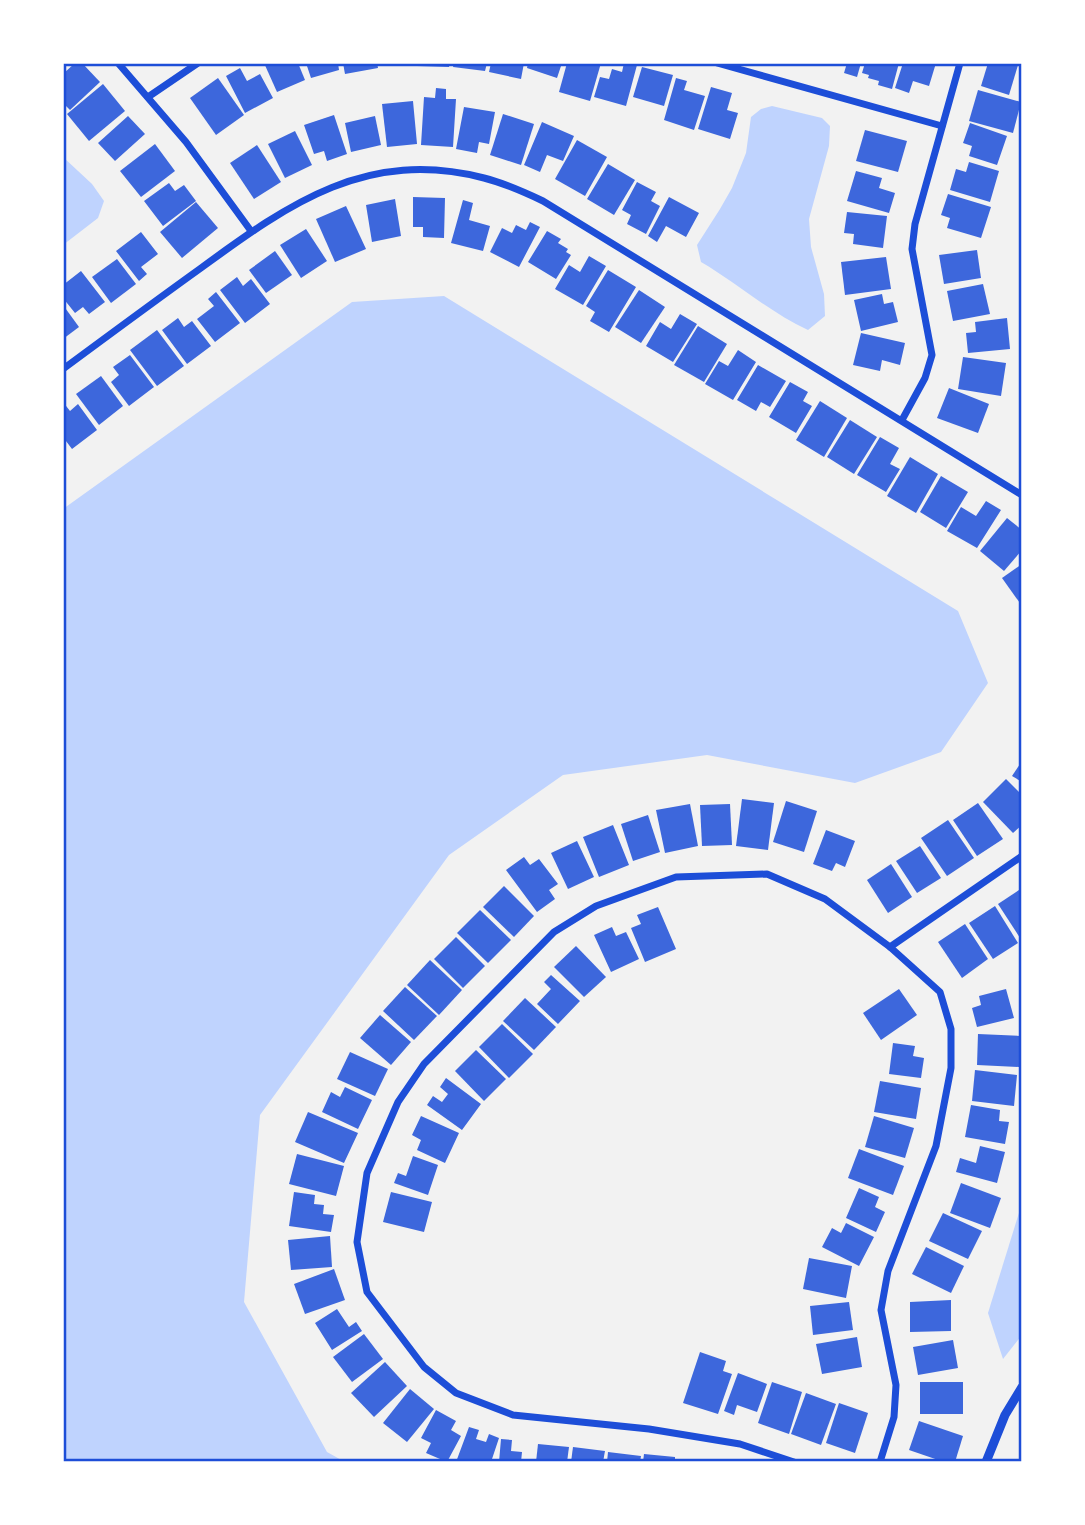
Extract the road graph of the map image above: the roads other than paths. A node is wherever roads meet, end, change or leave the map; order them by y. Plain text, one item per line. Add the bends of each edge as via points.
1 (118, 63) edge
2 (198, 63) edge
3 (718, 63) edge
4 (960, 63) edge
5 (148, 97) junction
6 (942, 127) junction
7 (251, 231) junction
8 (63, 369) edge
9 (902, 420) junction
10 (1022, 495) edge
11 (1022, 856) edge
12 (890, 947) junction
13 (1022, 1387) edge
14 (794, 1462) edge
15 (880, 1462) edge
16 (986, 1462) edge

1 - 5 street
2 - 5 street
3 - 6 street
4 - 6 street
5 - 7 street
6 - 9 street via 912,249 932,355
7 - 8 street
7 - 9 street via 308,197 356,179 410,170 484,178 543,201
9 - 10 street
11 - 12 street
12 - 14 street via 825,899 767,874 676,877 596,906 554,932 424,1064 398,1102 367,1173 357,1242 367,1293 424,1367 456,1393 513,1415 740,1444
12 - 15 street via 940,992 951,1029 951,1068 936,1146 888,1271 881,1310 896,1385 894,1417
13 - 16 street

